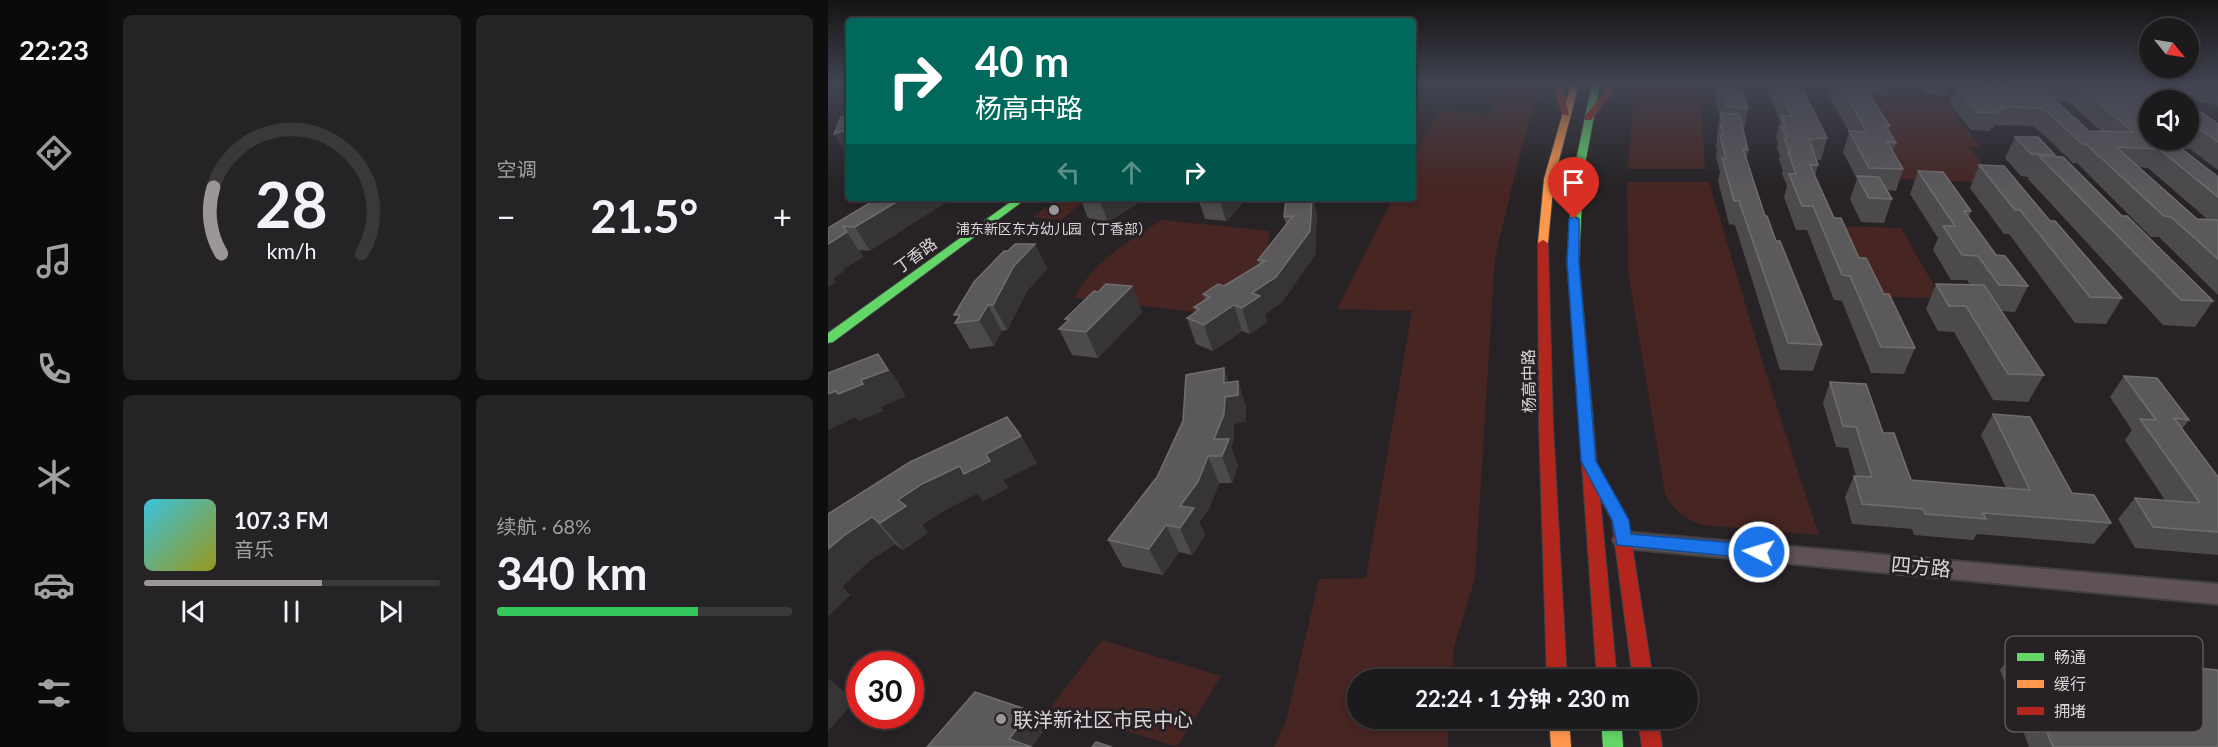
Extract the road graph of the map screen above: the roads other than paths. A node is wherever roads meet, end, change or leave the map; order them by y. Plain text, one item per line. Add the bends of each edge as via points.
1 (1588, 118) edge
2 (1565, 119) edge
3 (999, 201) edge
4 (1018, 201) edge
5 (828, 322) edge
6 (828, 339) edge
7 (1588, 461) junction
8 (1623, 540) junction
9 (2218, 594) edge
10 (1557, 669) edge
11 (1607, 669) edge
12 (1641, 669) edge
13 (1548, 729) edge
14 (1560, 729) edge
15 (1612, 729) edge
16 (1650, 729) edge
17 (1546, 738) dead end
18 (1561, 747) edge
19 (1613, 747) edge
20 (1652, 747) edge

1 - 7 main road via 1578,175 1573,262
2 - 10 main road, 杨高中路 via 1549,179 1543,227 1546,426
3 - 5 main road, 丁香路
4 - 6 main road, 丁香路
7 - 8 main road via 1620,520
7 - 11 main road
8 - 9 street, 四方路
8 - 12 main road
13 - 17 main road
14 - 18 main road
15 - 19 main road
16 - 20 main road

